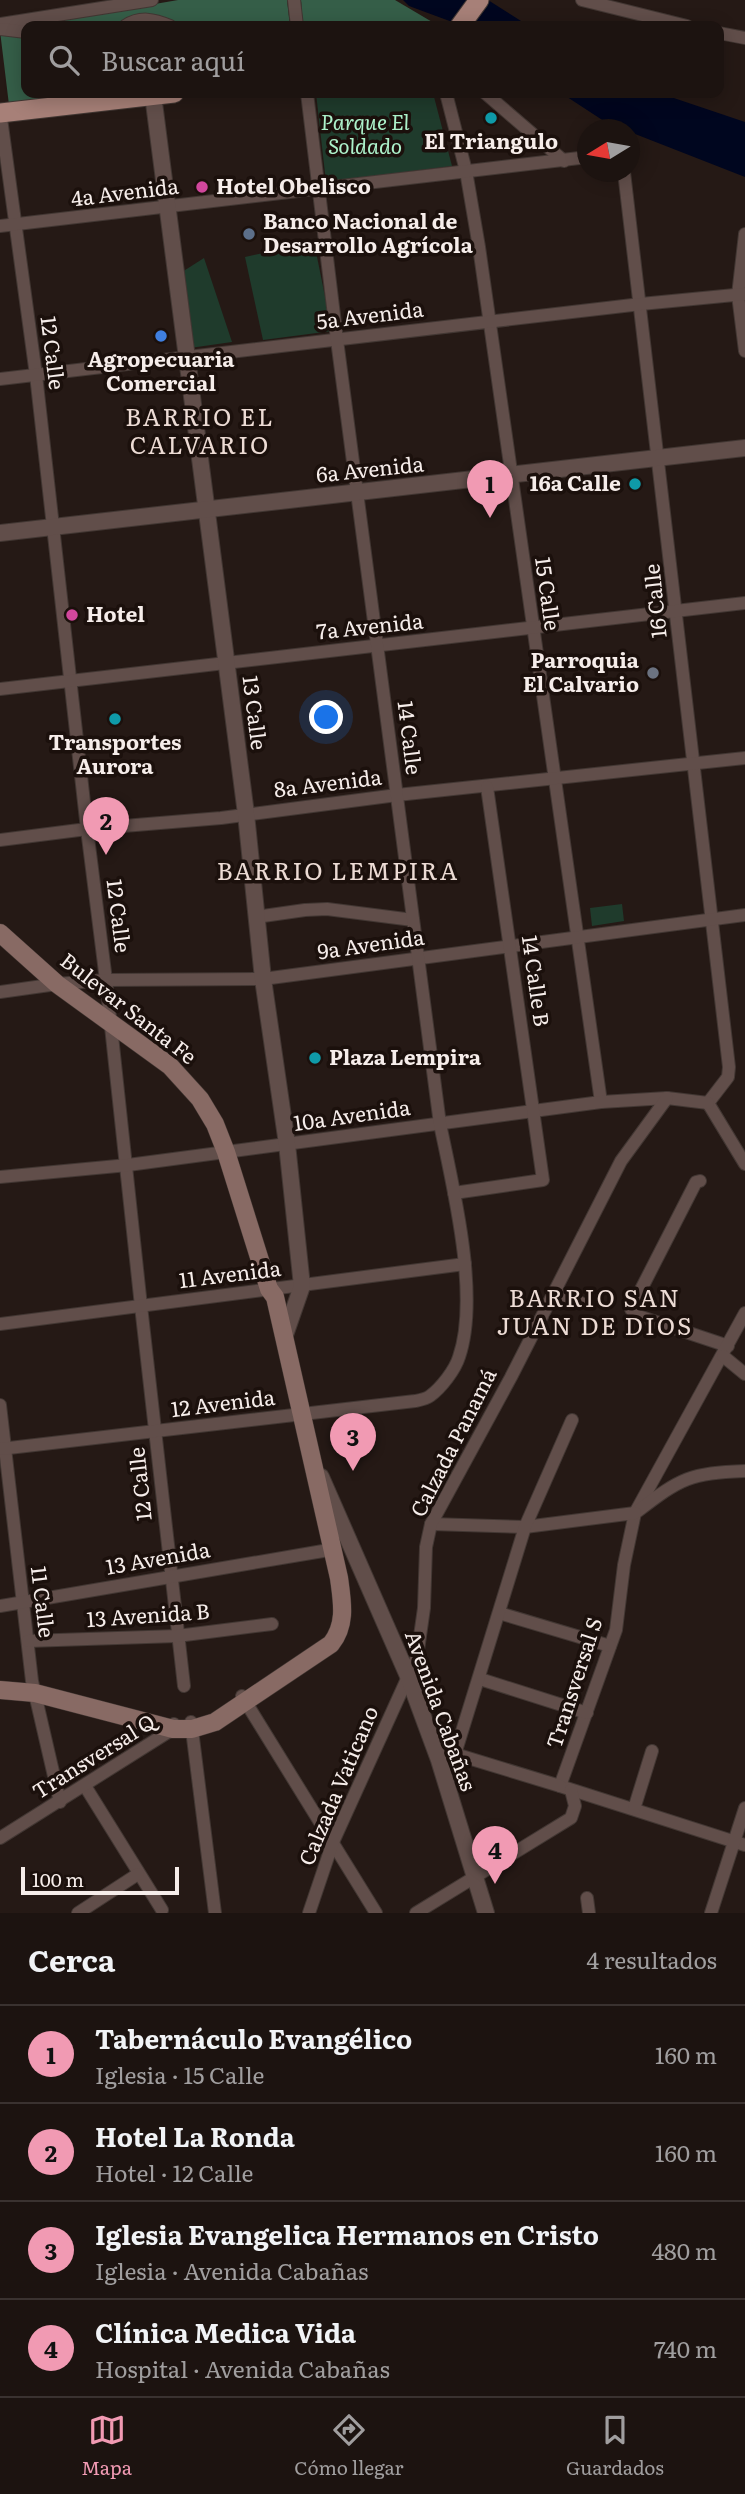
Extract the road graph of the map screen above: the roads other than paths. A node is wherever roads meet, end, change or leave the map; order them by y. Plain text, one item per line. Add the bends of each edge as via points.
1 (147, 0) edge
2 (294, 0) edge
3 (479, 0) edge
4 (582, 0) edge
5 (147, 19) junction
6 (132, 21) edge
7 (154, 21) edge
8 (297, 21) edge
9 (464, 21) edge
10 (667, 21) edge
11 (0, 24) edge
12 (0, 29) edge
13 (21, 31) edge
14 (724, 34) edge
15 (745, 38) edge
16 (126, 98) edge
17 (153, 98) edge
18 (308, 98) edge
19 (447, 98) edge
20 (491, 98) edge
21 (0, 112) edge
22 (577, 158) edge
23 (564, 160) junction
24 (467, 171) junction
25 (625, 182) edge
26 (320, 189) junction
27 (169, 207) junction
28 (15, 224) junction
29 (0, 226) edge
30 (745, 234) edge
31 (741, 294) edge
32 (641, 304) junction
33 (490, 322) junction
34 (337, 340) junction
35 (745, 351) edge
36 (187, 357) junction
37 (36, 375) junction
38 (0, 379) edge
39 (745, 448) edge
40 (659, 458) junction
41 (512, 475) junction
42 (357, 493) junction
43 (207, 510) junction
44 (53, 527) junction
45 (0, 533) edge
46 (745, 603) edge
47 (677, 611) junction
48 (532, 628) junction
49 (378, 645) junction
50 (226, 662) junction
51 (70, 680) junction
52 (0, 689) edge
53 (745, 758) edge
54 (692, 764) junction
55 (554, 779) junction
56 (487, 787) junction
57 (397, 795) junction
58 (246, 814) junction
59 (87, 829) junction
60 (0, 840) edge
61 (745, 915) edge
62 (256, 916) junction
63 (712, 919) junction
64 (413, 920) junction
65 (0, 933) edge
66 (577, 937) junction
67 (510, 946) junction
68 (418, 959) junction
69 (263, 979) junction
70 (107, 980) junction
71 (57, 984) junction
72 (0, 992) edge
73 (111, 1021) junction
74 (667, 1098) junction
75 (601, 1102) junction
76 (708, 1103) junction
77 (534, 1111) junction
78 (440, 1124) junction
79 (287, 1144) junction
80 (226, 1152) junction
81 (745, 1164) edge
82 (128, 1166) junction
83 (0, 1177) edge
84 (700, 1181) dead end
85 (454, 1193) junction
86 (465, 1264) junction
87 (302, 1286) junction
88 (270, 1289) junction
89 (554, 1293) junction
90 (581, 1303) dead end
91 (141, 1306) junction
92 (745, 1313) edge
93 (0, 1324) edge
94 (285, 1335) junction
95 (725, 1351) junction
96 (745, 1374) edge
97 (444, 1382) joint
98 (0, 1405) edge
99 (298, 1414) junction
100 (572, 1420) dead end
101 (155, 1431) junction
102 (310, 1446) junction
103 (2, 1449) edge
104 (745, 1471) edge
105 (306, 1472) junction
106 (319, 1489) junction
107 (635, 1513) junction
108 (431, 1524) junction
109 (526, 1527) junction
110 (342, 1528) junction
111 (323, 1551) junction
112 (170, 1576) junction
113 (22, 1602) junction
114 (0, 1606) edge
115 (499, 1613) junction
116 (337, 1618) junction
117 (272, 1624) dead end
118 (177, 1636) junction
119 (27, 1641) junction
120 (610, 1646) junction
121 (408, 1676) junction
122 (480, 1679) junction
123 (0, 1681) edge
124 (184, 1686) dead end
125 (34, 1687) junction
126 (0, 1690) edge
127 (244, 1698) junction
128 (587, 1713) junction
129 (183, 1725) junction
130 (652, 1751) dead end
131 (455, 1754) junction
132 (439, 1760) junction
133 (85, 1786) junction
134 (566, 1788) junction
135 (60, 1802) junction
136 (745, 1808) edge
137 (634, 1809) junction
138 (0, 1838) edge
139 (333, 1842) junction
140 (740, 1843) edge
141 (138, 1874) junction
142 (474, 1875) junction
143 (587, 1898) dead end
144 (162, 1910) dead end
145 (78, 1913) edge
146 (215, 1913) edge
147 (309, 1913) edge
148 (376, 1913) edge
149 (415, 1913) edge
150 (486, 1913) edge
151 (589, 1913) edge
152 (711, 1913) edge

1 - 5 street
1 - 11 street
2 - 8 street
3 - 9 main road
4 - 10 street
5 - 6 street
5 - 7 street
12 - 13 street
14 - 15 street
16 - 21 main road
17 - 27 street, 13 Calle
18 - 26 street, 14 Calle
19 - 24 street, 15 Calle
20 - 23 street
21 - 28 street, 12 Calle
22 - 23 street, 4a Avenida
23 - 24 street, 4a Avenida
24 - 26 street, 4a Avenida
24 - 33 street, 15 Calle
25 - 32 street, 16 Calle
26 - 27 street, 4a Avenida
26 - 34 street, 14 Calle
27 - 28 street, 4a Avenida
27 - 36 street, 13 Calle
28 - 29 street, 4a Avenida
28 - 37 street, 12 Calle
30 - 31 street
31 - 32 street, 5a Avenida
31 - 35 street
32 - 33 street, 5a Avenida
32 - 40 street, 16 Calle
33 - 34 street, 5a Avenida
33 - 41 street, 15 Calle
34 - 36 street, 5a Avenida
34 - 42 street, 14 Calle
36 - 37 street, 5a Avenida
36 - 43 street, 13 Calle
37 - 38 street, 5a Avenida
37 - 44 street, 12 Calle
39 - 40 street, 6a Avenida
40 - 41 street, 6a Avenida
40 - 47 street, 16 Calle
41 - 42 street, 6a Avenida
41 - 48 street, 15 Calle
42 - 43 street, 6a Avenida
42 - 49 street, 14 Calle
43 - 44 street, 6a Avenida
43 - 50 street, 13 Calle
44 - 45 street, 6a Avenida
44 - 51 street, 12 Calle
46 - 47 street, 7a Avenida
47 - 48 street, 7a Avenida
47 - 54 street, 16 Calle
48 - 49 street, 7a Avenida
48 - 55 street, 15 Calle
49 - 50 street, 7a Avenida
49 - 57 street, 14 Calle
50 - 51 street, 7a Avenida
50 - 58 street, 13 Calle
51 - 52 street, 7a Avenida
51 - 59 street, 12 Calle
53 - 54 street, 8a Avenida
54 - 55 street, 8a Avenida
54 - 63 street, 16 Calle
55 - 56 street, 8a Avenida
55 - 66 street, 15 Calle
56 - 57 street, 8a Avenida
56 - 67 street, 14 Calle B
57 - 58 street, 8a Avenida
57 - 64 street, 14 Calle
58 - 59 street, 8a Avenida
58 - 62 street, 13 Calle
59 - 60 street, 8a Avenida
59 - 70 street, 12 Calle
61 - 63 street, 9a Avenida
62 - 64 street via 327,909
62 - 69 street, 13 Calle
63 - 66 street, 9a Avenida
63 - 76 street, 16 Calle via 729,1068 728,1077
64 - 68 street, 14 Calle
65 - 71 main road, Bulevar Santa Fe
66 - 67 street, 9a Avenida
66 - 75 street, 15 Calle
67 - 68 street, 9a Avenida
67 - 77 street, 14 Calle B
68 - 69 street, 9a Avenida
68 - 78 street, 14 Calle
69 - 70 street, 9a Avenida
69 - 79 street, 13 Calle
70 - 71 street, 9a Avenida
70 - 73 street, 12 Calle
71 - 72 street, 9a Avenida
71 - 73 main road, Bulevar Santa Fe
73 - 80 main road, Bulevar Santa Fe via 185,1081 215,1124
73 - 82 street, 12 Calle
74 - 75 street, 10a Avenida
74 - 76 street, 10a Avenida
74 - 89 street, Calzada Panamá via 621,1161
75 - 77 street, 10a Avenida
76 - 81 street
77 - 78 street, 10a Avenida
77 - 85 street, 14 Calle B via 543,1180
78 - 79 street, 10a Avenida
78 - 85 street, 14 Calle
79 - 80 street, 10a Avenida
79 - 87 street, 13 Calle
80 - 82 street, 10a Avenida
80 - 88 main road, Bulevar Santa Fe
82 - 83 street, 10a Avenida
82 - 91 street, 12 Calle
84 - 95 street via 631,1308 635,1315
85 - 86 street, 14 Calle
86 - 87 street, 11 Avenida
86 - 97 street, 14 Calle via 466,1322 459,1359
87 - 88 street, 11 Avenida
87 - 94 street, 13 Calle
88 - 91 street, 11 Avenida
88 - 94 main road, Bulevar Santa Fe
88 - 99 main road, Bulevar Santa Fe via 268,1300
89 - 90 street
89 - 108 street, Calzada Panamá
91 - 93 street, 11 Avenida
91 - 101 street, 12 Calle
92 - 95 street, Transversal S
94 - 99 main road, Bulevar Santa Fe
95 - 96 street
95 - 107 street, Transversal S
97 - 99 street, 12 Avenida via 430,1396 415,1402
98 - 103 street, 11 Calle
99 - 101 street, 12 Avenida
99 - 102 main road, Bulevar Santa Fe
99 - 105 main road, Bulevar Santa Fe
100 - 109 street
101 - 103 street, 12 Avenida
101 - 112 street, 12 Calle
102 - 106 main road, Bulevar Santa Fe
102 - 110 street, Avenida Cabañas
103 - 113 street, 11 Calle
104 - 107 street via 691,1476
105 - 106 street, Avenida Cabañas
105 - 111 main road, Bulevar Santa Fe
106 - 110 street, Avenida Cabañas
106 - 116 main road, Bulevar Santa Fe via 339,1578
107 - 109 street
107 - 120 street, Transversal S
108 - 109 street
108 - 121 street, Calzada Panamá via 417,1657
109 - 115 street
110 - 121 street, Avenida Cabañas
111 - 112 street, 13 Avenida
111 - 116 main road, Bulevar Santa Fe
112 - 113 street, 13 Avenida
112 - 118 street, 12 Calle
113 - 114 street, 13 Avenida
113 - 119 street, 11 Calle
115 - 120 street
115 - 122 street
116 - 127 main road via 338,1636 331,1644
117 - 118 street, 13 Avenida B
118 - 119 street, 13 Avenida B
118 - 124 street, 12 Calle
119 - 125 street, 11 Calle
120 - 128 street, Transversal S
121 - 132 street, Avenida Cabañas
121 - 139 street, Calzada Vaticano
122 - 128 street
122 - 131 street
123 - 125 main road
125 - 126 main road
125 - 129 main road
125 - 135 street, 11 Calle
127 - 129 main road via 215,1722
127 - 139 street
128 - 134 street, Transversal S
129 - 133 street, Transversal Q
129 - 146 street
130 - 137 street
131 - 132 street
131 - 134 street
132 - 142 street, Avenida Cabañas
133 - 135 street, Transversal Q
133 - 141 street
134 - 137 street
134 - 142 street, Transversal S via 575,1805 571,1818
135 - 138 street, Transversal Q
136 - 140 street
137 - 140 street
139 - 147 street, Calzada Vaticano
139 - 148 street
140 - 152 street
141 - 144 street
141 - 145 street
142 - 149 street, Transversal S
142 - 150 street, Avenida Cabañas
143 - 151 street

